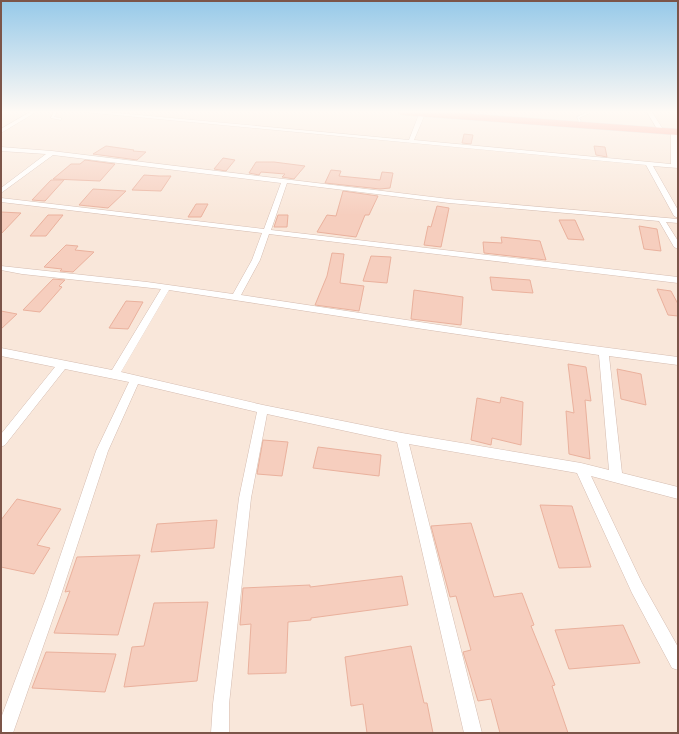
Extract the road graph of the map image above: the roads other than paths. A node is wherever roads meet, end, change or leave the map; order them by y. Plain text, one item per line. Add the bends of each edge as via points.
1 (457, 146) edge
2 (677, 146) edge
3 (1, 149) edge
4 (52, 153) junction
5 (649, 164) junction
6 (676, 166) edge
7 (284, 182) junction
8 (1, 191) edge
9 (1, 200) edge
10 (678, 216) edge
11 (661, 219) junction
12 (678, 221) edge
13 (268, 231) junction
14 (678, 247) edge
15 (1, 268) edge
16 (678, 280) edge
17 (166, 287) junction
18 (235, 298) junction
19 (1, 352) edge
20 (604, 353) junction
21 (678, 362) edge
22 (62, 365) junction
23 (114, 375) junction
24 (135, 379) junction
25 (263, 410) junction
26 (402, 438) junction
27 (1, 442) edge
28 (581, 468) junction
29 (616, 476) junction
30 (678, 493) edge
31 (678, 662) edge
32 (4, 733) edge
33 (220, 733) edge
34 (472, 733) edge

1 - 5 street
2 - 6 street
3 - 4 street
4 - 7 street
4 - 8 street
5 - 6 street
5 - 10 street
7 - 11 street via 449,201
7 - 13 street
9 - 13 street
11 - 12 street
11 - 14 street
13 - 16 street
13 - 18 street
15 - 17 street
17 - 18 street
17 - 23 street
18 - 20 street
19 - 22 street
20 - 21 street
20 - 29 street
22 - 23 street
22 - 27 street
23 - 24 street
24 - 25 street
24 - 32 street via 102,451
25 - 26 street
25 - 33 street via 245,498
26 - 28 street
26 - 34 street
28 - 29 street
28 - 31 street via 638,588
29 - 30 street

